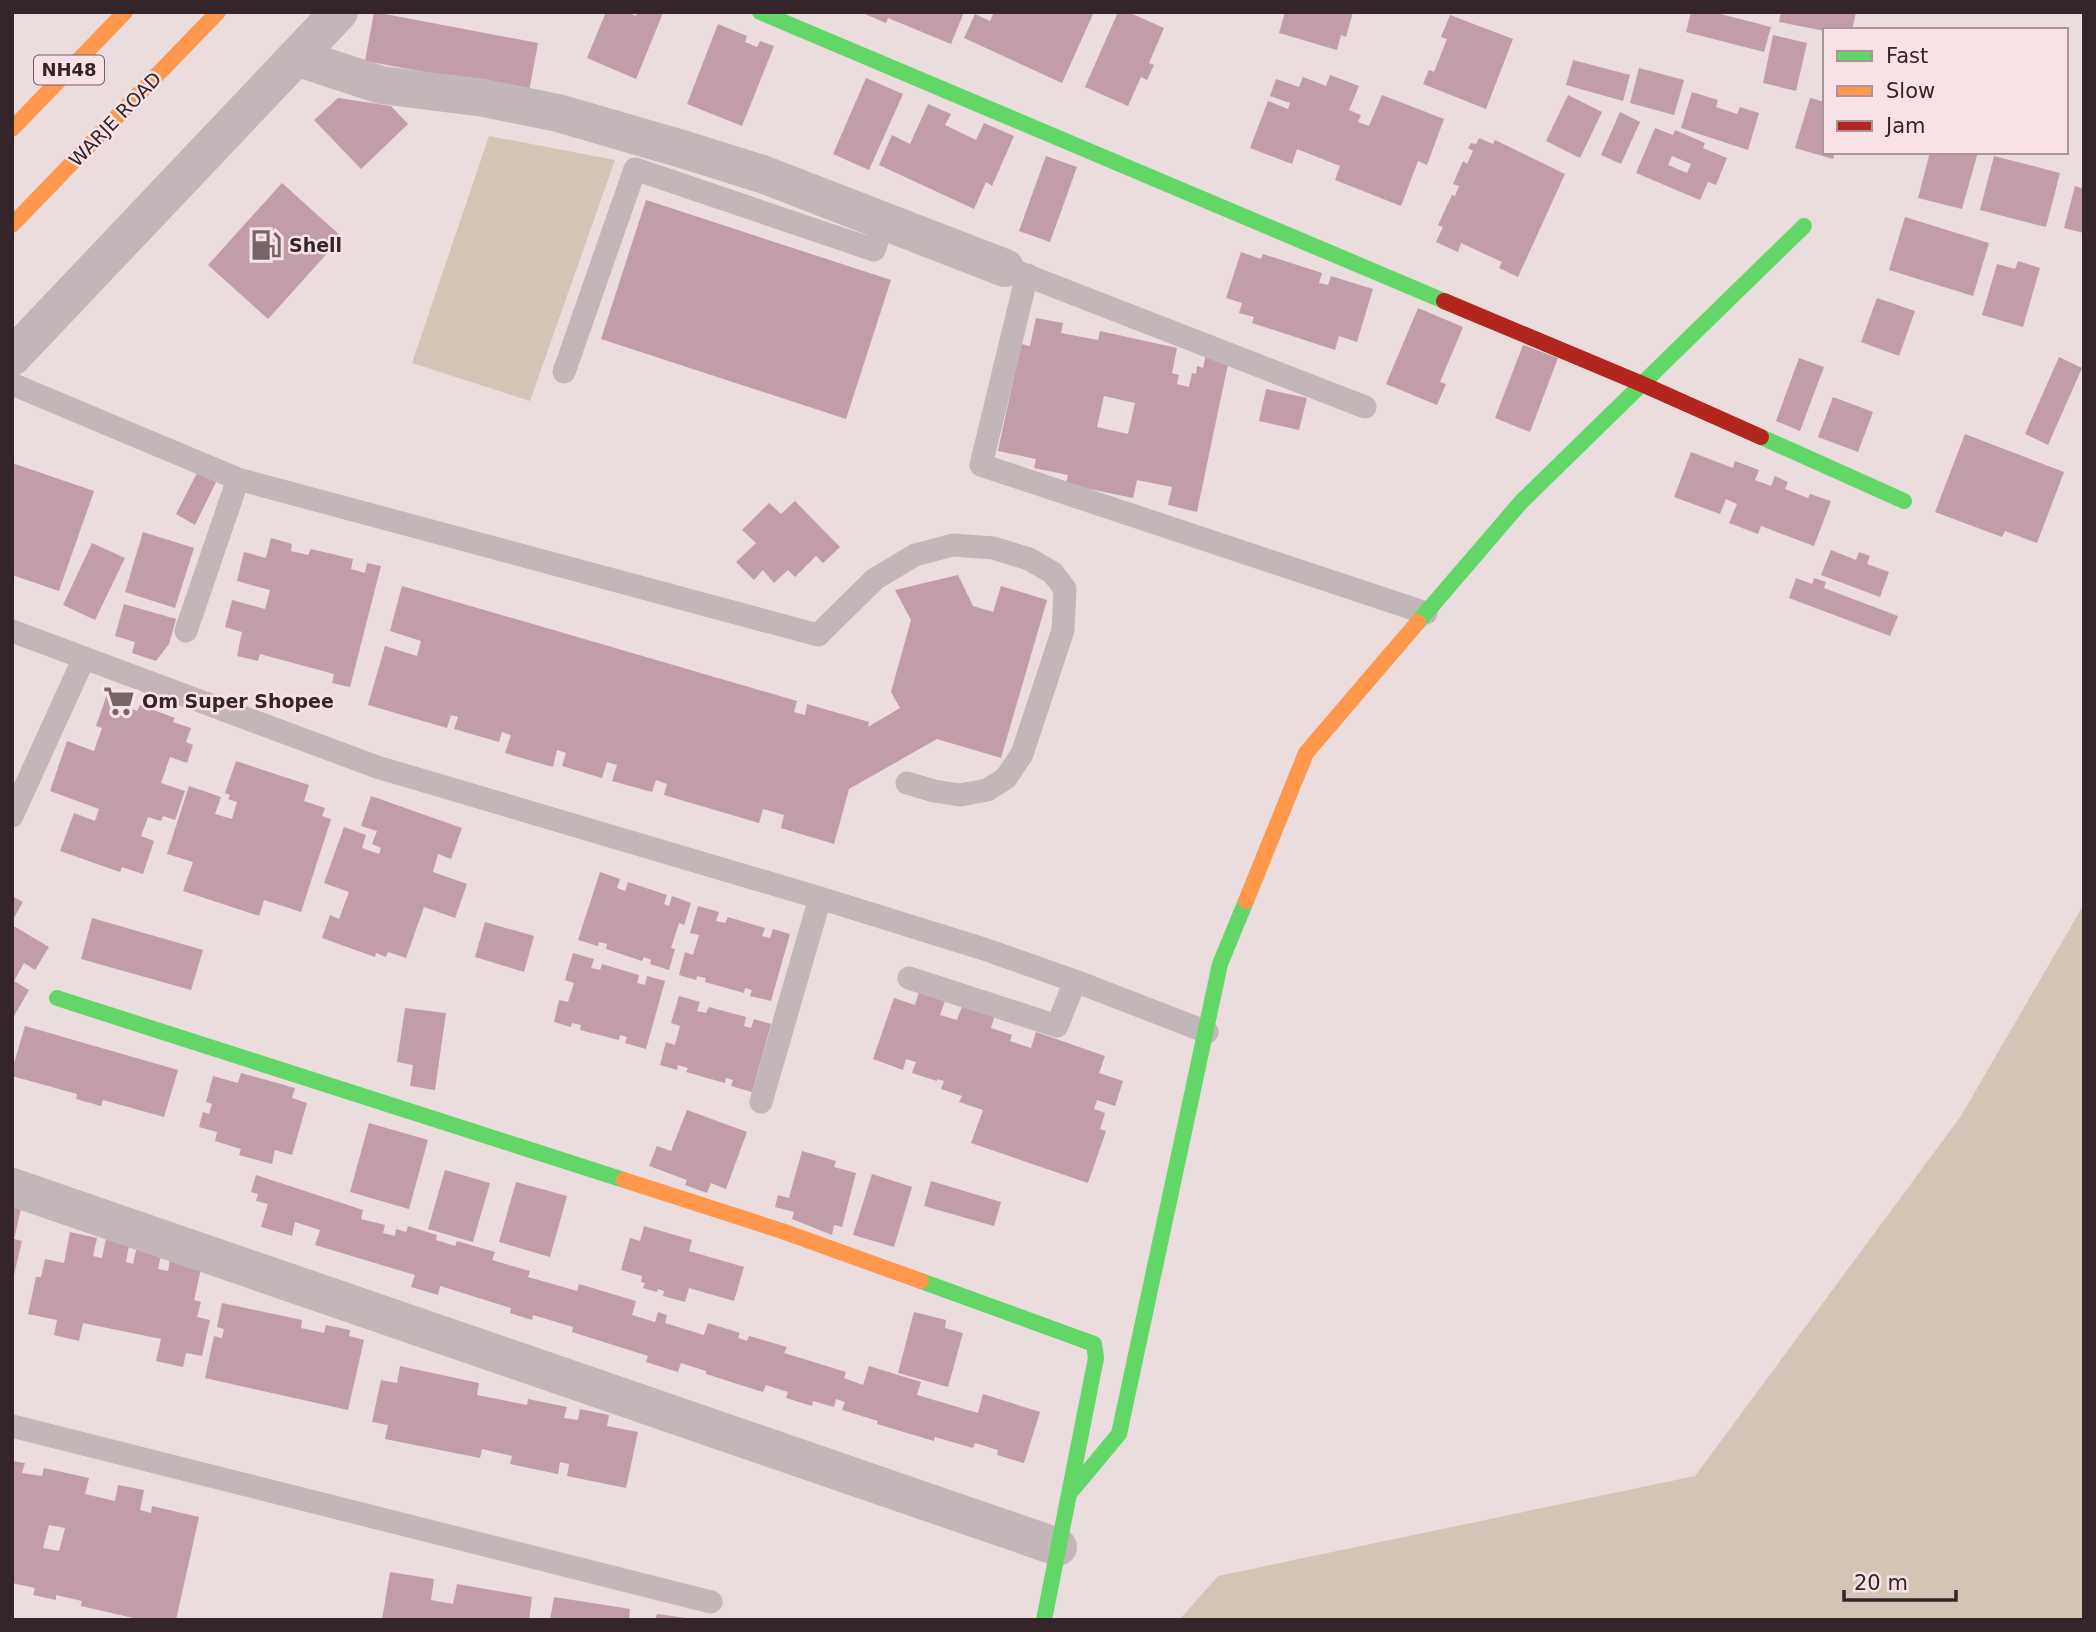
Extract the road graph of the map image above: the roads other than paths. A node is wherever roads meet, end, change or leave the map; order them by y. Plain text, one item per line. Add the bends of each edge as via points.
1 (125, 12) edge
2 (218, 12) edge
3 (339, 12) edge
4 (760, 12) edge
5 (296, 57) junction
6 (12, 128) edge
7 (884, 220) junction
8 (12, 225) edge
9 (1804, 226) dead end
10 (1016, 272) junction
11 (12, 357) edge
12 (564, 372) dead end
13 (12, 384) edge
14 (1642, 384) junction
15 (1365, 407) dead end
16 (238, 479) junction
17 (1904, 501) dead end
18 (1426, 613) junction
19 (12, 631) edge
20 (186, 631) dead end
21 (84, 658) junction
22 (906, 783) dead end
23 (12, 816) edge
24 (820, 898) junction
25 (909, 978) dead end
26 (1075, 981) junction
27 (57, 998) dead end
28 (1207, 1032) junction
29 (761, 1102) dead end
30 (12, 1187) edge
31 (12, 1426) edge
32 (1069, 1494) junction
33 (1058, 1547) junction
34 (711, 1602) dead end
35 (1044, 1620) edge

1 - 6 main road, NH48
2 - 8 main road, WARJE ROAD
3 - 5 street
4 - 14 main road
5 - 7 street via 381,85 558,113 762,174
5 - 11 street
7 - 10 street
7 - 12 lane via 874,250 635,169
9 - 14 main road
10 - 15 lane
10 - 18 lane via 981,465
13 - 16 lane
14 - 17 main road
14 - 18 main road via 1522,501
16 - 20 lane
16 - 22 lane via 818,635 874,579 915,555 953,545 993,548 1029,559 1053,573 1065,589 1063,630 1022,754 1006,778 987,790 960,794
18 - 28 main road via 1306,753 1220,964
19 - 21 lane
21 - 23 lane
21 - 24 lane via 377,767
24 - 26 lane
24 - 29 lane
25 - 26 lane via 1057,1026
26 - 28 lane
27 - 32 main road via 782,1231 1094,1344 1096,1358
28 - 32 main road via 1119,1434
30 - 33 street
31 - 34 lane
32 - 33 main road
33 - 35 main road

